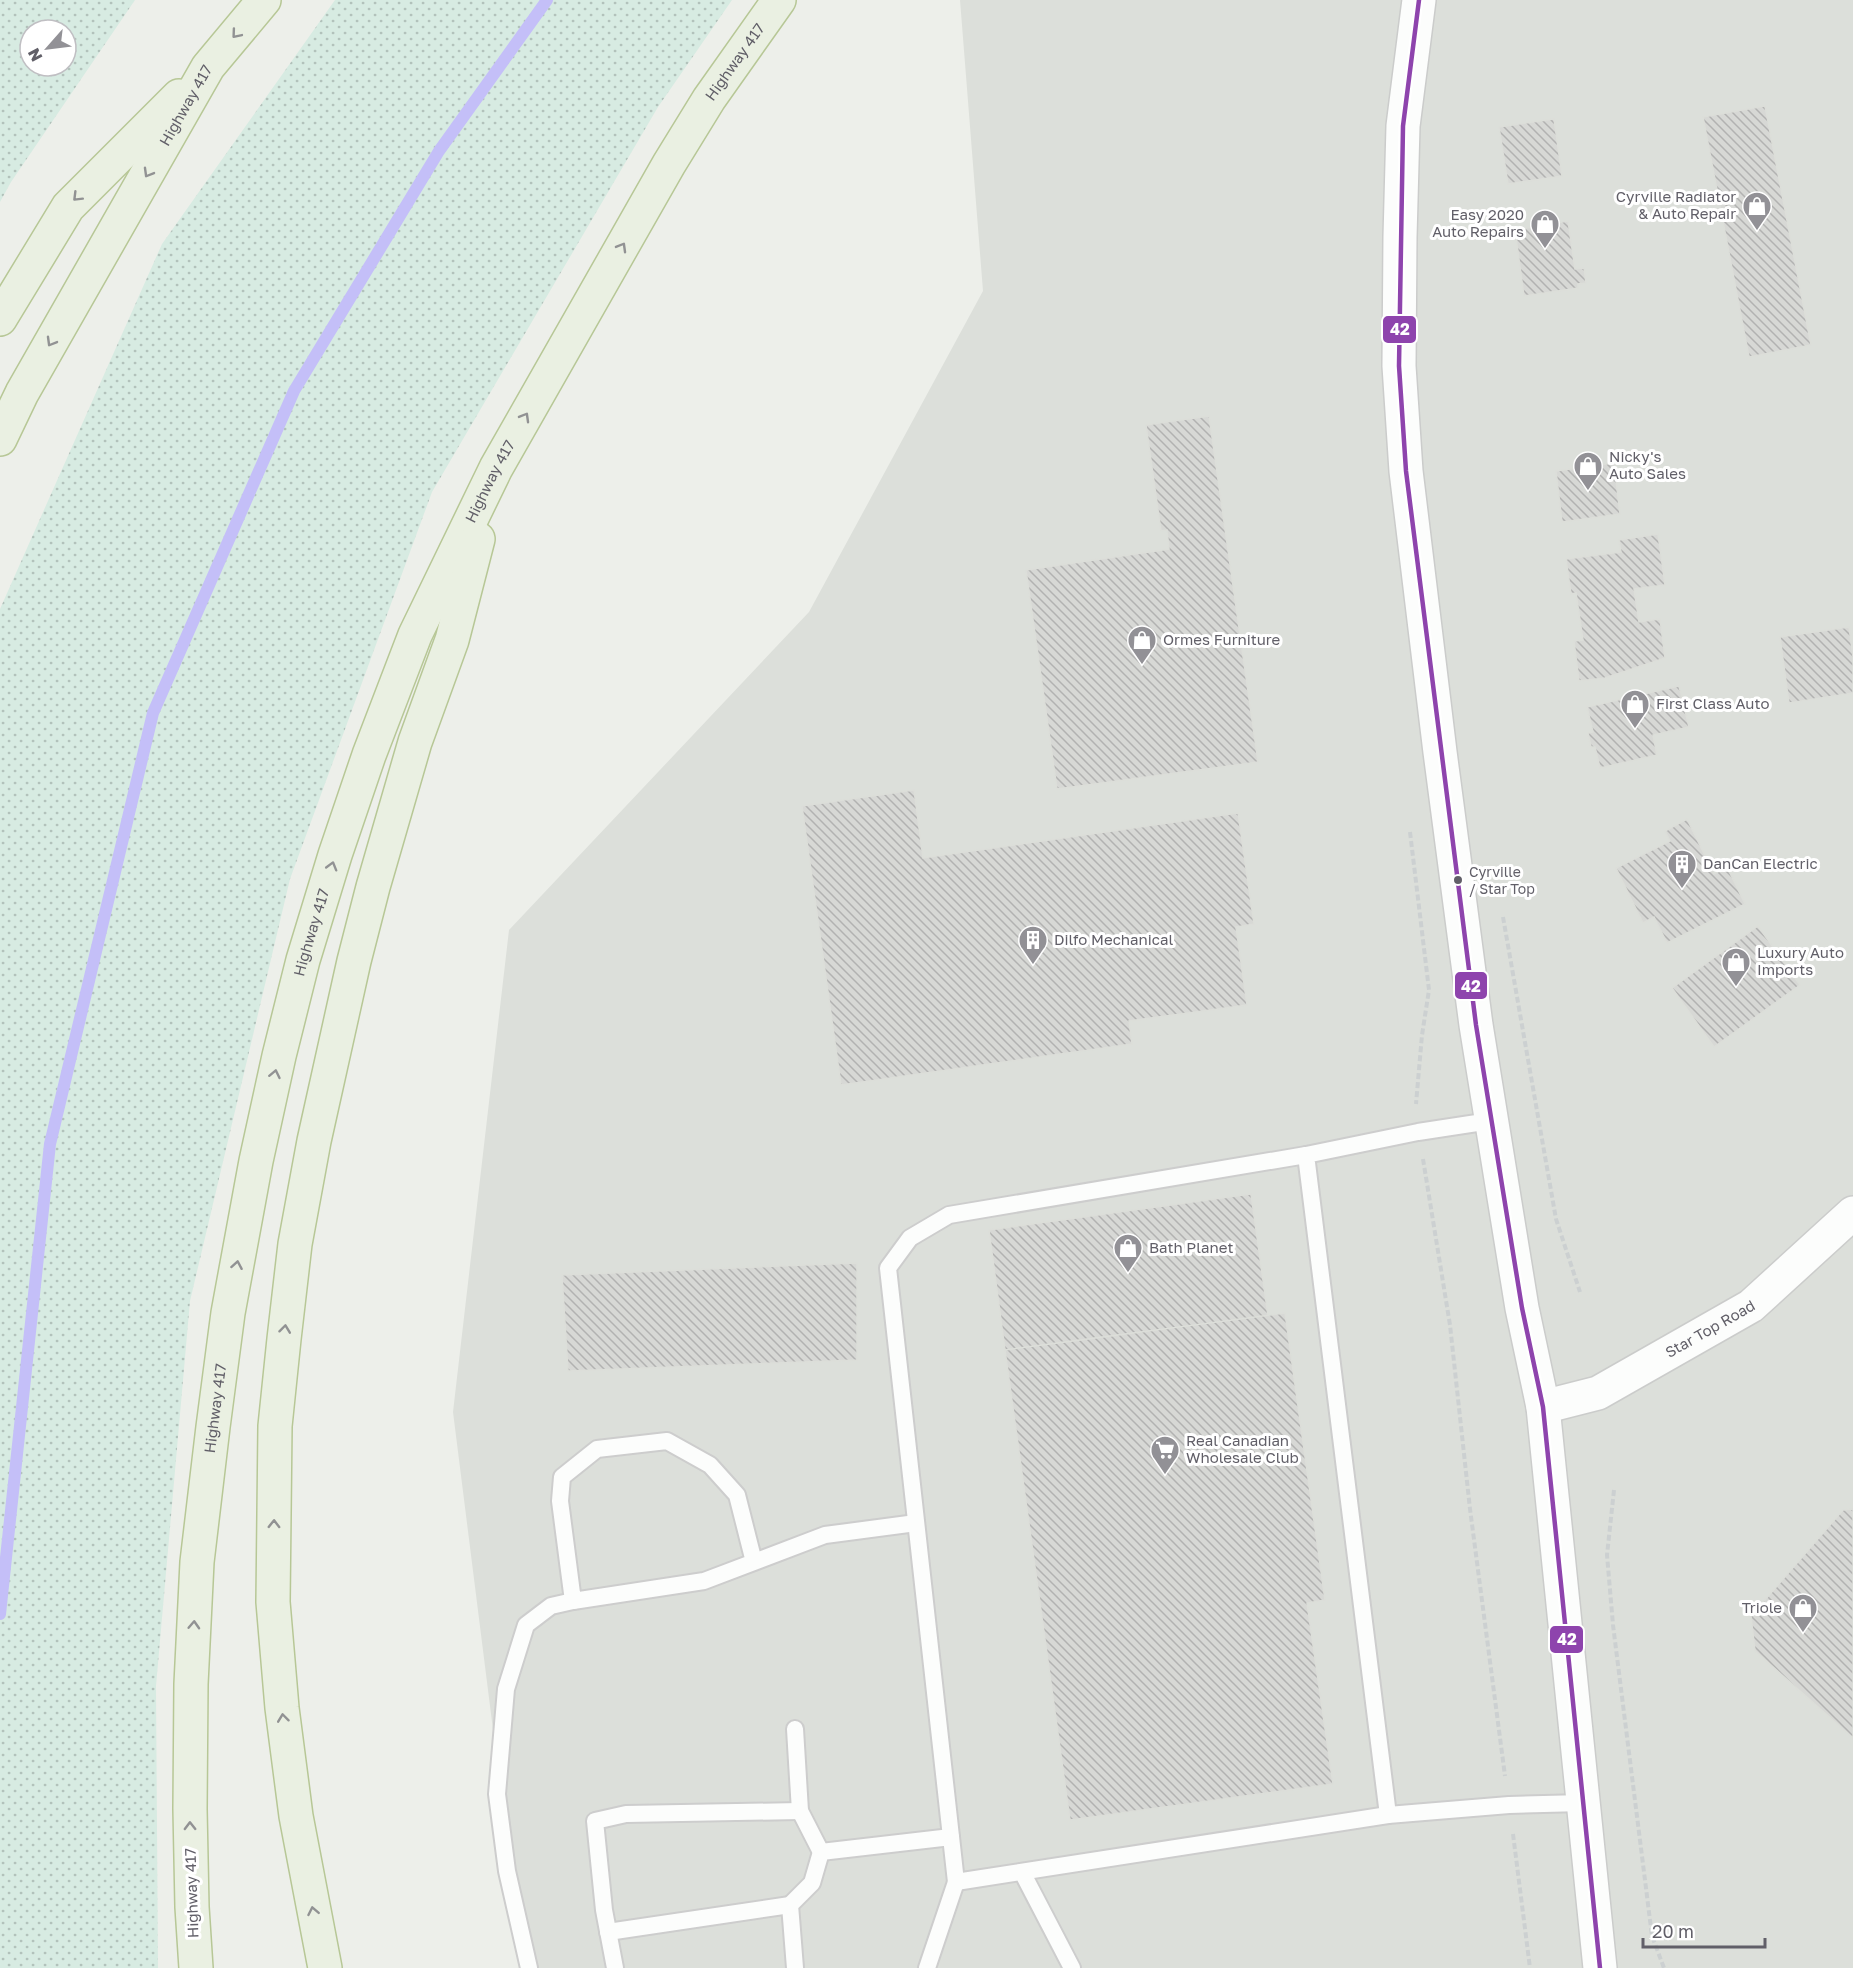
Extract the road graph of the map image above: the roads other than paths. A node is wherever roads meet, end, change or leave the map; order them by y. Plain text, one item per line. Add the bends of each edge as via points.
1 (264, 0) edge
2 (779, 0) edge
3 (1419, 0) edge
4 (208, 67) junction
5 (0, 319) edge
6 (0, 439) edge
7 (496, 468) junction
8 (1490, 1121) junction
9 (1306, 1155) junction
10 (1853, 1213) edge
11 (1543, 1407) junction
12 (916, 1523) junction
13 (754, 1562) junction
14 (573, 1601) junction
15 (795, 1729) dead end
16 (1583, 1803) junction
17 (800, 1811) junction
18 (1388, 1815) junction
19 (951, 1837) junction
20 (821, 1852) junction
21 (1022, 1872) junction
22 (956, 1882) junction
23 (790, 1905) junction
24 (608, 1932) junction
25 (196, 1968) edge
26 (325, 1968) edge
27 (529, 1968) edge
28 (615, 1968) edge
29 (795, 1968) edge
30 (927, 1968) edge
31 (1072, 1968) edge
32 (1600, 1968) edge

1 -> 4 highway, Highway 417
7 -> 2 highway, Highway 417 via 669,164
3 - 8 main road via 1404,126 1399,366 1406,471 1438,740
4 -> 5 highway via 68,207
4 -> 6 highway, Highway 417 via 22,393
25 -> 7 highway, Highway 417 via 190,1809 197,1562 228,1313 256,1161 303,960 334,855 415,635
26 -> 7 highway via 296,1816 273,1602 275,1426 285,1329 312,1152 354,961 415,742 452,640
8 - 9 lane
8 - 11 main road
9 - 12 lane via 949,1215 910,1238 888,1268
9 - 18 lane
10 - 11 main road, Star Top Road via 1751,1306 1598,1393
11 - 16 main road
12 - 13 lane via 825,1535
12 - 19 lane
13 - 14 lane via 704,1581
13 - 14 lane via 737,1495 710,1465 667,1441 597,1449 561,1477 560,1501
14 - 27 lane via 551,1606 526,1625 506,1689 497,1794 507,1871
15 - 17 lane
16 - 18 lane
16 - 32 main road
17 - 20 lane
17 - 24 lane via 626,1814 595,1821
18 - 21 lane
19 - 20 lane
19 - 22 lane
20 - 23 lane via 812,1883
21 - 22 lane
21 - 31 lane
22 - 30 lane
23 - 24 lane
23 - 29 lane
24 - 28 lane

